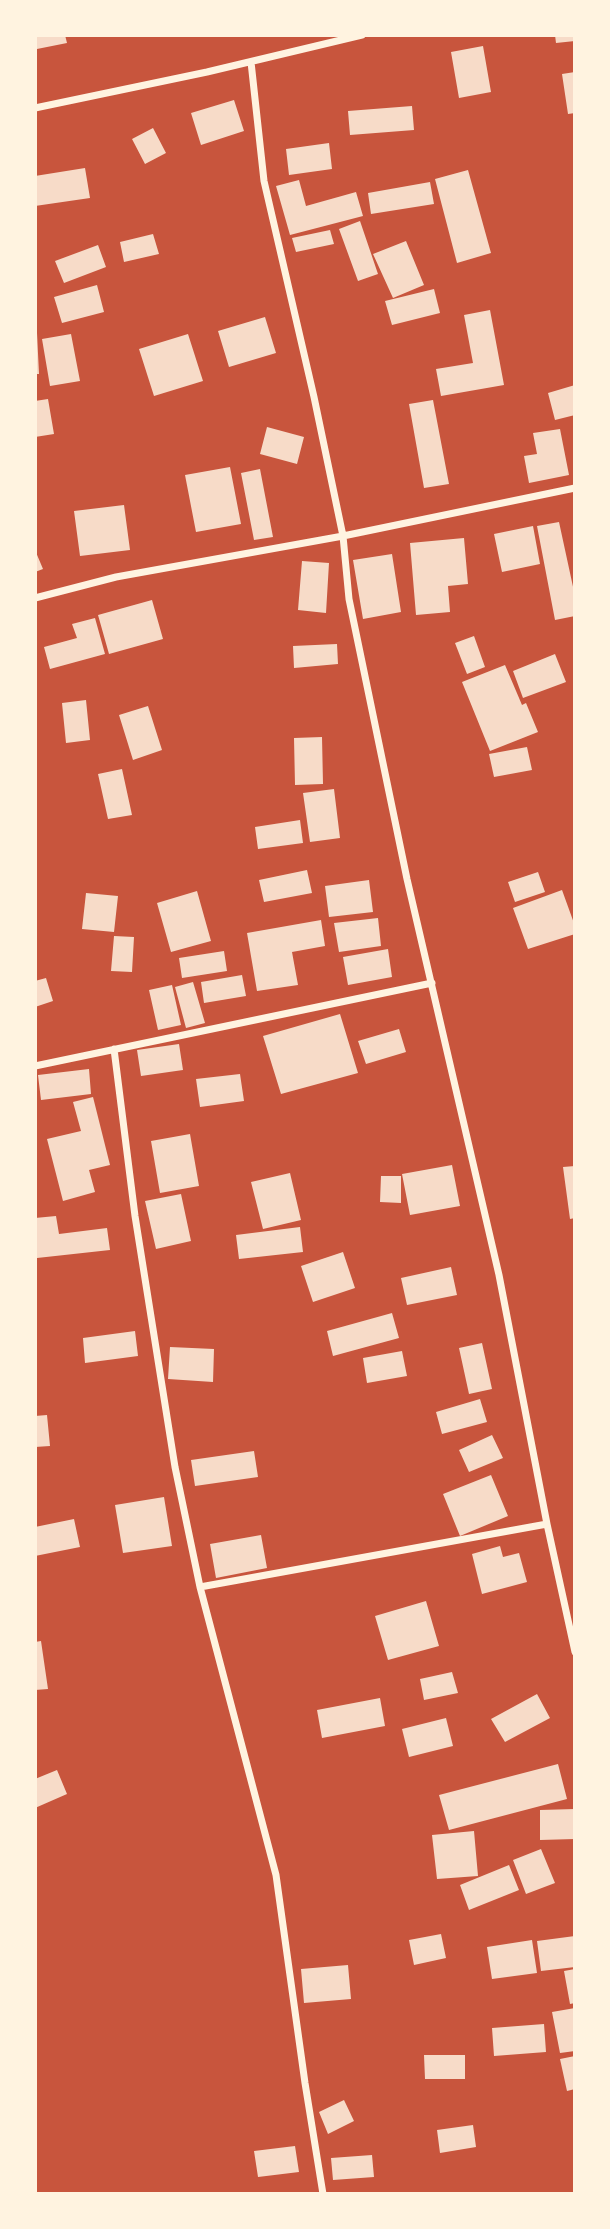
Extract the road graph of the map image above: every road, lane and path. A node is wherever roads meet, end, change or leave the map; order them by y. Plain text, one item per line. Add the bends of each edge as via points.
1 (362, 35) edge
2 (251, 62) junction
3 (35, 108) edge
4 (575, 488) edge
5 (343, 536) junction
6 (35, 598) edge
7 (432, 983) junction
8 (114, 1049) junction
9 (35, 1066) edge
10 (547, 1524) junction
11 (200, 1587) junction
12 (575, 1652) edge
13 (323, 2194) edge

1 - 2 street
2 - 3 street
2 - 5 street via 264,181
4 - 5 street
5 - 6 street via 116,577
5 - 7 street via 352,612
7 - 8 street
7 - 10 street via 499,1275
8 - 9 street
8 - 11 street via 135,1216 175,1466
10 - 11 street
10 - 12 street
11 - 13 street via 276,1875

